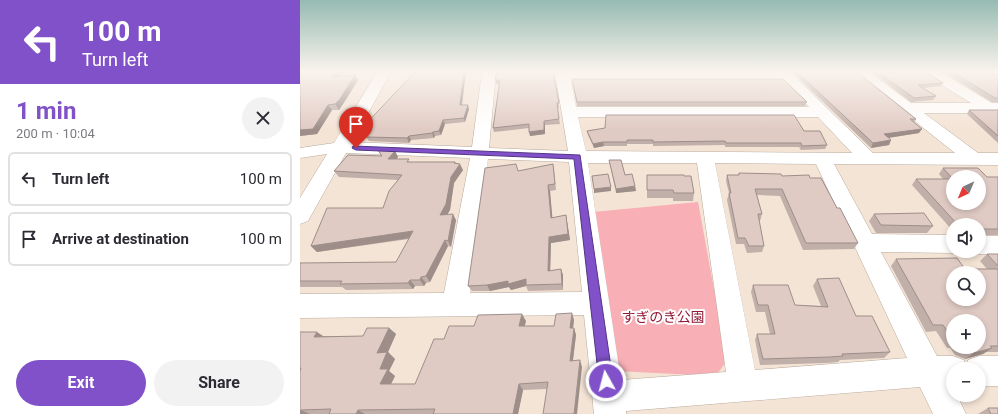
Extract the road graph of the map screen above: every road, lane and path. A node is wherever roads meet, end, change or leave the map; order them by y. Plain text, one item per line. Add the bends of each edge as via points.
1 (369, 91) edge
2 (487, 91) edge
3 (566, 91) edge
4 (801, 91) edge
5 (886, 91) edge
6 (964, 91) edge
7 (908, 108) junction
8 (994, 108) edge
9 (570, 112) junction
10 (822, 112) junction
11 (340, 147) junction
12 (300, 153) edge
13 (480, 153) junction
14 (578, 157) junction
15 (705, 158) junction
16 (822, 158) junction
17 (868, 158) junction
18 (973, 158) junction
19 (998, 158) edge
20 (300, 216) edge
21 (865, 243) junction
22 (946, 244) edge
23 (986, 244) edge
24 (998, 245) edge
25 (455, 303) junction
26 (597, 303) junction
27 (300, 306) edge
28 (941, 371) edge
29 (986, 371) edge
30 (998, 371) edge
31 (743, 386) junction
32 (609, 405) edge
33 (950, 414) edge

1 - 11 street
2 - 13 street
3 - 9 street
4 - 10 street
5 - 7 street
6 - 8 street
7 - 8 street
7 - 18 street
9 - 10 street
9 - 14 street
10 - 17 street
11 - 12 street
11 - 13 street
11 - 20 street
13 - 14 street
13 - 25 street
14 - 15 street
14 - 26 street
15 - 16 street
15 - 31 street
16 - 17 street
16 - 21 street
17 - 18 street
18 - 19 street
21 - 22 street
21 - 28 street
23 - 24 street
25 - 26 street
25 - 27 street
26 - 32 street
28 - 31 street
28 - 33 street
29 - 30 street
31 - 32 street

